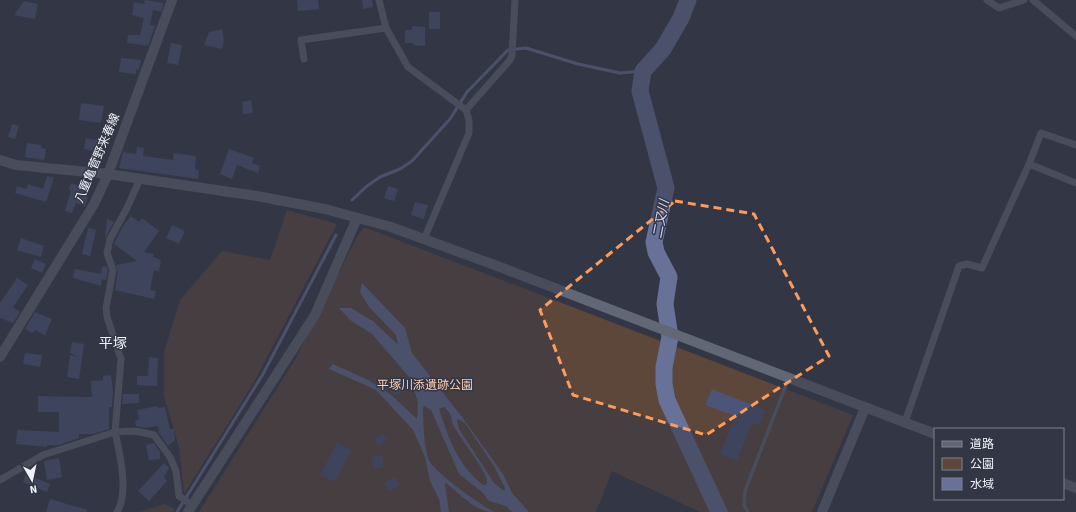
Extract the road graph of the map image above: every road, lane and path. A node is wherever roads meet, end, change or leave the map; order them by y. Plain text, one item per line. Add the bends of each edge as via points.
1 (172, 0) edge
2 (378, 0) edge
3 (514, 0) edge
4 (988, 0) edge
5 (1024, 0) edge
6 (1033, 0) edge
7 (386, 28) junction
8 (1076, 36) edge
9 (304, 59) dead end
10 (466, 110) junction
11 (1076, 145) edge
12 (0, 160) edge
13 (1029, 164) junction
14 (108, 174) junction
15 (140, 179) junction
16 (1076, 183) edge
17 (357, 218) junction
18 (424, 239) junction
19 (0, 357) edge
20 (788, 379) junction
21 (865, 408) junction
22 (905, 422) junction
23 (115, 432) junction
24 (934, 434) edge
25 (0, 480) edge
26 (1064, 483) edge
27 (1076, 488) edge
28 (190, 509) edge
29 (117, 512) edge
30 (748, 512) edge
31 (822, 512) edge

1 - 14 street, 八重亀菅野来春線
2 - 7 street
3 - 10 street via 510,60
4 - 5 street via 999,8
6 - 8 street
7 - 9 street via 300,40
7 - 10 street via 408,67
10 - 18 street via 469,133
11 - 13 street via 1041,133
12 - 14 street via 16,165
13 - 16 street
13 - 22 street via 982,268 966,264 959,266
14 - 15 street
14 - 19 street, 八重亀菅野来春線 via 94,204
15 - 17 street via 257,196
15 - 23 street via 110,239 107,253 113,270 106,308 107,317 120,359
17 - 18 street
17 - 28 street via 315,315
18 - 20 street
20 - 21 street
20 - 30 lane via 745,491 744,505
21 - 22 street
21 - 31 street
22 - 24 street
23 - 25 street via 43,455
23 - 28 street via 135,431 154,435 170,457 176,471 179,496
23 - 29 street via 123,487 121,506
26 - 27 street

